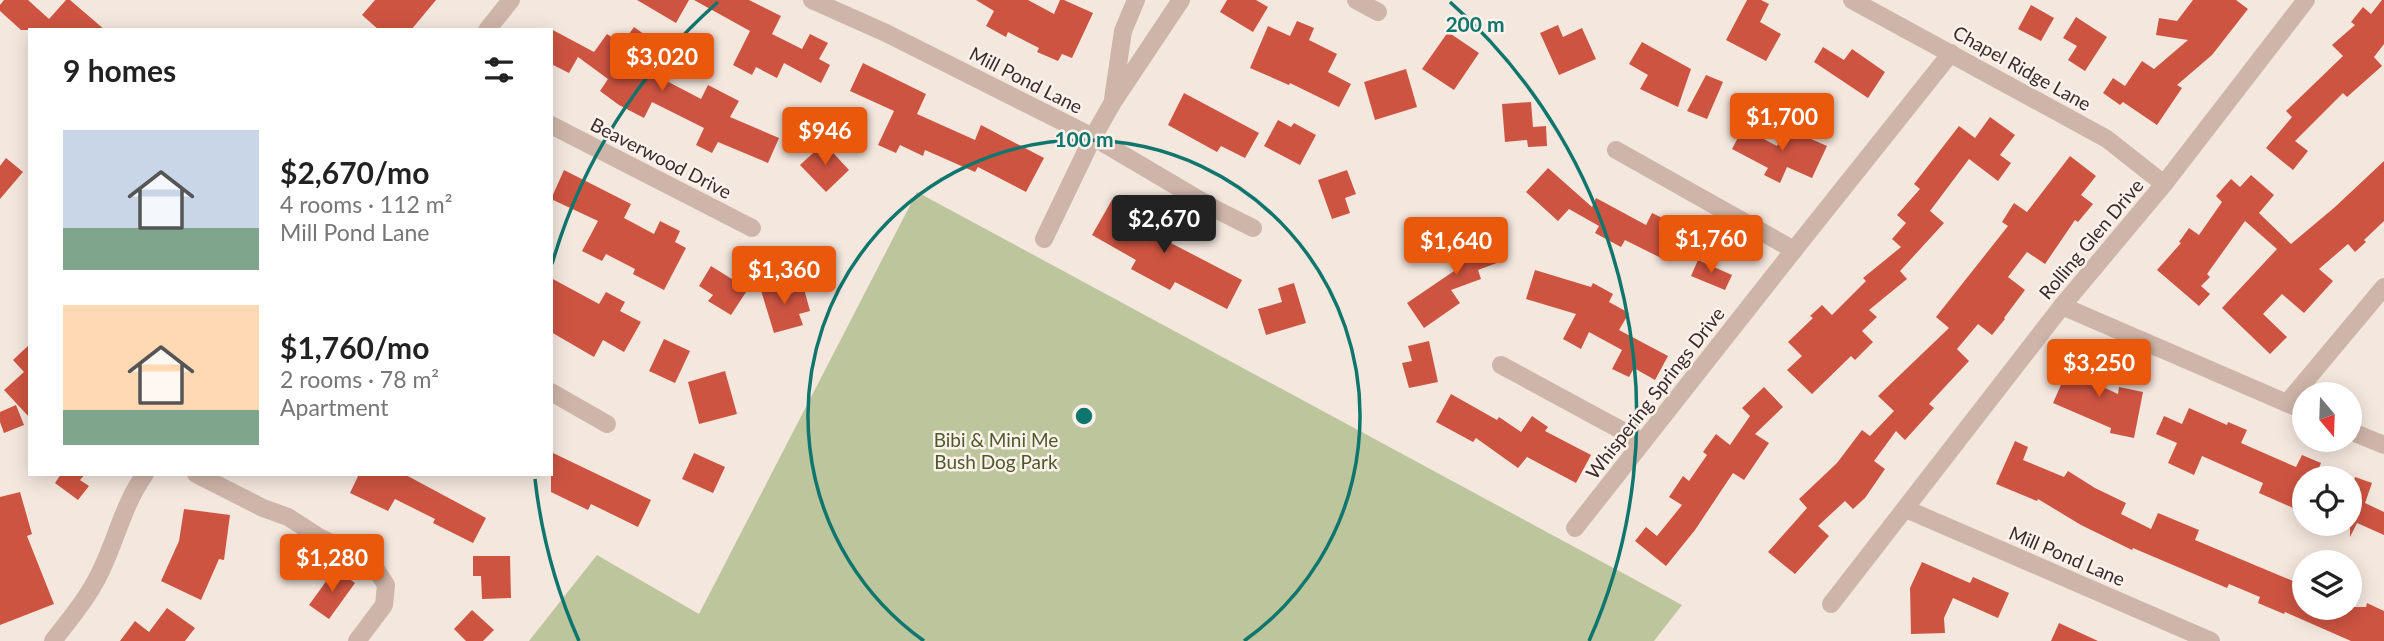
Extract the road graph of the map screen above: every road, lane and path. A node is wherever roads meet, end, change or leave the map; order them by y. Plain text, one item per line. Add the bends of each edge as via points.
1 (511, 0) edge
2 (812, 0) edge
3 (1136, 0) edge
4 (1181, 0) edge
5 (1356, 0) edge
6 (1852, 0) edge
7 (2306, 0) edge
8 (1378, 12) dead end
9 (489, 28) edge
10 (1951, 53) junction
11 (1113, 102) junction
12 (553, 126) edge
13 (1093, 137) junction
14 (1616, 150) dead end
15 (2164, 184) junction
16 (752, 228) dead end
17 (1253, 228) dead end
18 (1044, 239) dead end
19 (1794, 250) junction
20 (2384, 287) edge
21 (2062, 306) junction
22 (1501, 365) dead end
23 (553, 393) edge
24 (2287, 403) junction
25 (2292, 405) edge
26 (607, 424) dead end
27 (2362, 435) edge
28 (1643, 442) junction
29 (2384, 445) edge
30 (144, 476) edge
31 (200, 476) edge
32 (1906, 509) junction
33 (1575, 528) dead end
34 (1831, 604) dead end
35 (53, 641) edge
36 (357, 641) edge
37 (2211, 641) edge

1 - 9 street
2 - 13 street, Mill Pond Lane
3 - 11 street via 1123,32
4 - 11 street
5 - 8 street
6 - 10 street, Chapel Ridge Lane
7 - 15 street, Rolling Glen Drive
10 - 15 street, Chapel Ridge Lane via 2107,139
10 - 19 street, Whispering Springs Drive
11 - 13 street
12 - 16 street, Beaverwood Drive
13 - 17 street, Mill Pond Lane
13 - 18 street
14 - 19 street
15 - 21 street, Rolling Glen Drive
19 - 28 street, Whispering Springs Drive
20 - 24 street
21 - 24 street
21 - 32 street, Rolling Glen Drive
22 - 28 street
23 - 26 street
24 - 25 street
27 - 29 street
28 - 33 street, Whispering Springs Drive
30 - 35 street via 86,598
31 - 36 street via 288,517 372,564 386,585 384,605
32 - 34 street, Rolling Glen Drive
32 - 37 street, Mill Pond Lane

